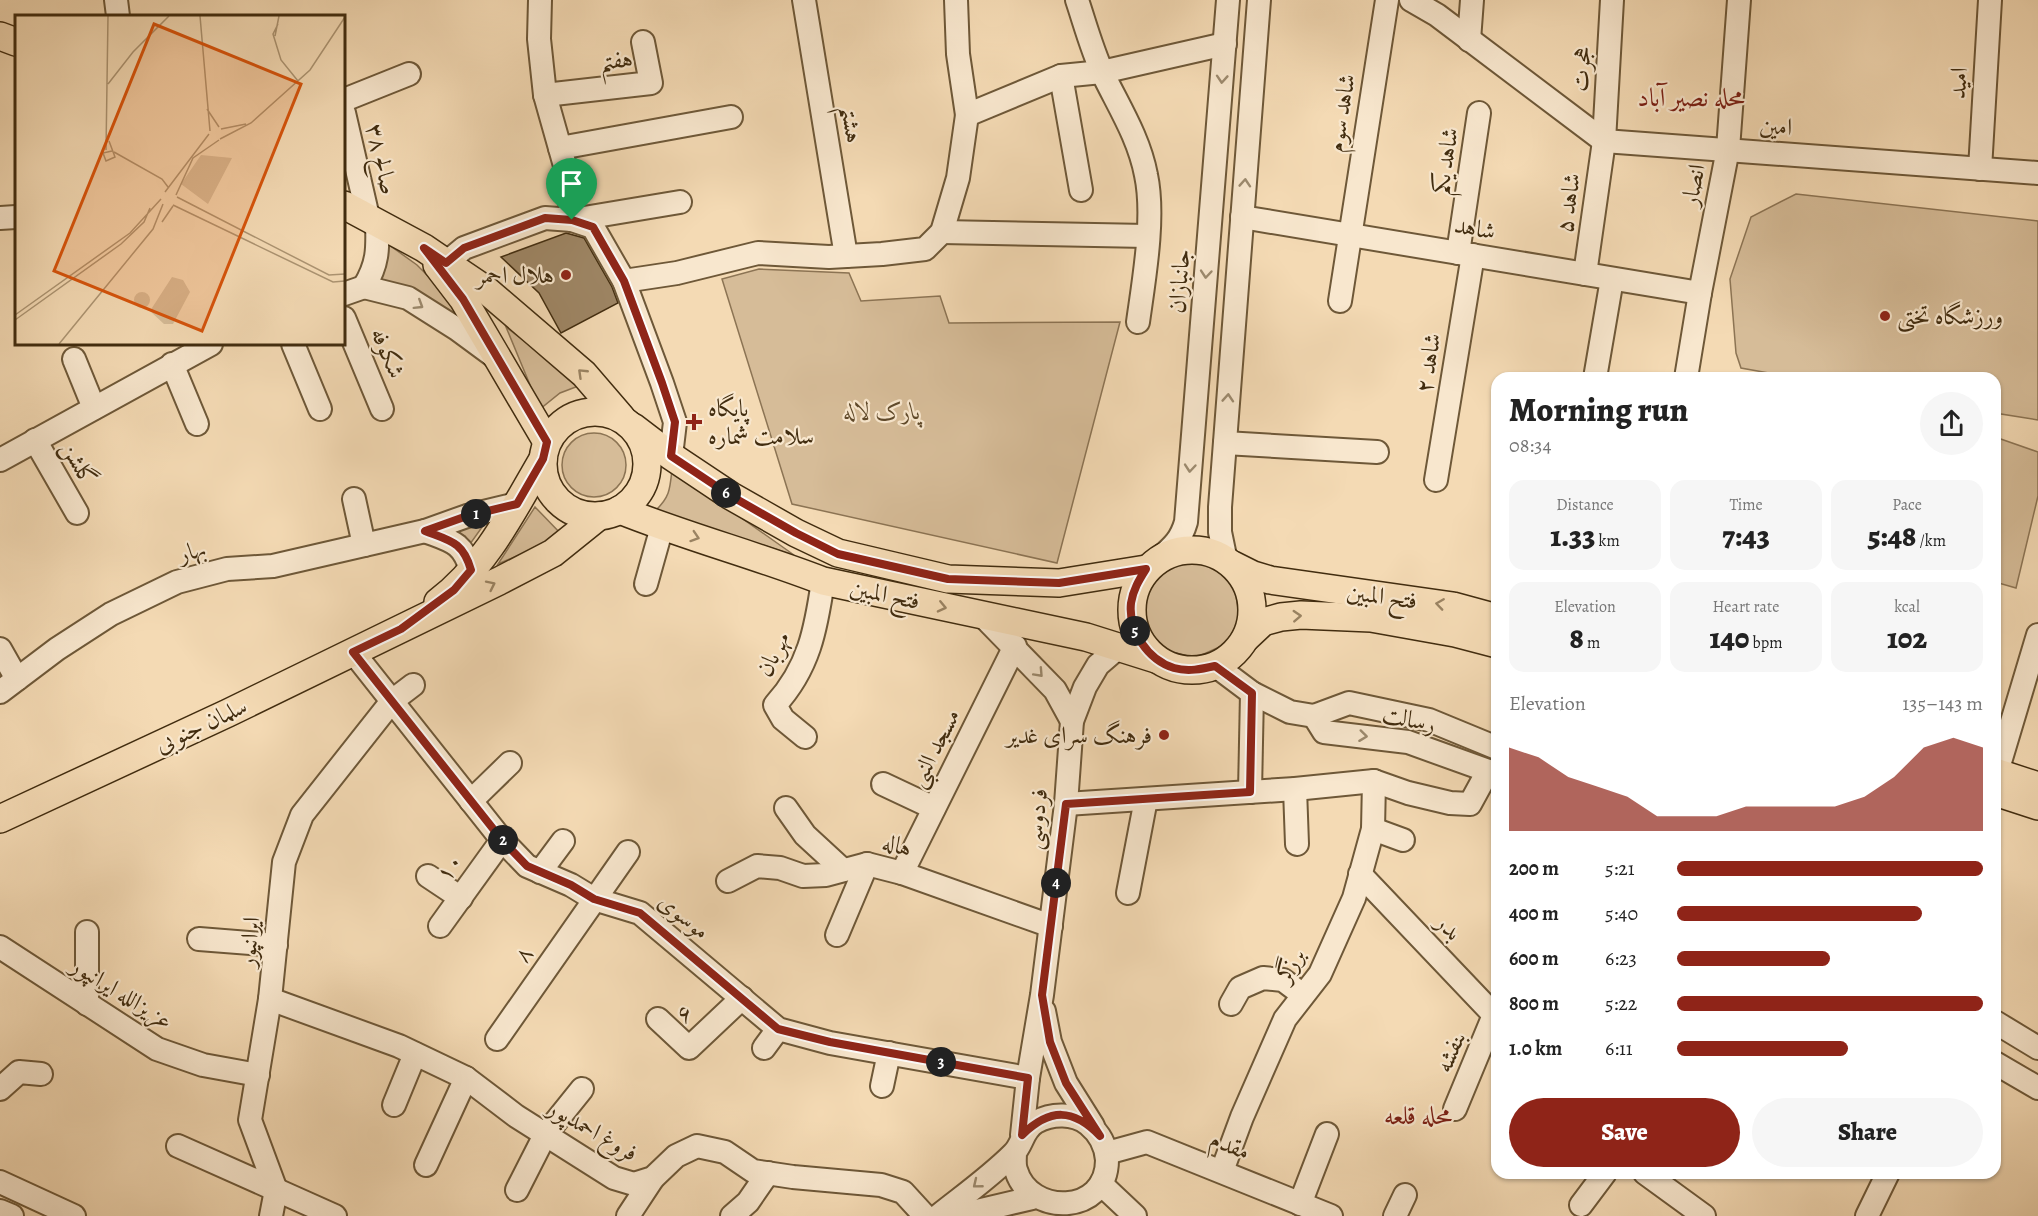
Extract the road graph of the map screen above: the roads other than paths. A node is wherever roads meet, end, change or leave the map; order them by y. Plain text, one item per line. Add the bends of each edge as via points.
1 (116, 0) edge
2 (540, 0) edge
3 (804, 0) edge
4 (956, 0) edge
5 (1077, 0) edge
6 (1228, 0) edge
7 (1258, 0) edge
8 (1387, 0) edge
9 (1411, 0) edge
10 (1472, 0) edge
11 (1612, 0) edge
12 (1739, 0) edge
13 (1990, 0) edge
14 (118, 15) edge
15 (0, 36) edge
16 (1469, 39) junction
17 (15, 42) edge
18 (644, 42) dead end
19 (1225, 44) junction
20 (1102, 72) junction
21 (409, 74) dead end
22 (1060, 76) junction
23 (545, 95) junction
24 (345, 100) edge
25 (1479, 113) dead end
26 (967, 115) junction
27 (345, 117) edge
28 (731, 117) dead end
29 (1604, 141) junction
30 (560, 148) junction
31 (1728, 149) junction
32 (1980, 169) junction
33 (2038, 173) edge
34 (1081, 190) dead end
35 (680, 202) dead end
36 (345, 206) edge
37 (15, 217) edge
38 (1242, 217) junction
39 (0, 218) edge
40 (373, 220) junction
41 (572, 220) junction
42 (942, 232) junction
43 (1349, 235) junction
44 (1147, 236) junction
45 (424, 248) junction
46 (1466, 254) junction
47 (846, 256) junction
48 (446, 263) junction
49 (1585, 274) junction
50 (1612, 279) junction
51 (624, 281) junction
52 (354, 291) edge
53 (1700, 293) junction
54 (1340, 301) dead end
55 (345, 320) edge
56 (1138, 322) dead end
57 (209, 345) edge
58 (293, 345) edge
59 (495, 357) junction
60 (74, 360) dead end
61 (172, 364) junction
62 (1596, 372) edge
63 (1687, 372) edge
64 (94, 408) junction
65 (320, 409) dead end
66 (382, 409) dead end
67 (627, 422) junction
68 (197, 424) dead end
69 (35, 440) junction
70 (1225, 443) junction
71 (545, 451) junction
72 (1377, 452) dead end
73 (671, 456) junction
74 (0, 460) edge
75 (1436, 480) dead end
76 (1188, 496) junction
77 (354, 499) dead end
78 (1221, 503) junction
79 (517, 504) junction
80 (77, 513) dead end
81 (610, 513) junction
82 (662, 527) junction
83 (425, 531) junction
84 (364, 545) junction
85 (1154, 563) junction
86 (1230, 563) junction
87 (471, 570) junction
88 (823, 581) junction
89 (646, 584) dead end
90 (983, 616) junction
91 (1491, 616) edge
92 (401, 629) junction
93 (2038, 635) edge
94 (1246, 638) junction
95 (1491, 642) edge
96 (1015, 646) junction
97 (1120, 646) junction
98 (0, 649) edge
99 (353, 652) junction
100 (1156, 659) junction
101 (1215, 666) junction
102 (413, 685) dead end
103 (9, 686) edge
104 (1252, 693) junction
105 (392, 701) junction
106 (1314, 716) junction
107 (1072, 721) junction
108 (805, 737) dead end
109 (1491, 746) edge
110 (510, 762) dead end
111 (2001, 762) edge
112 (1491, 772) edge
113 (1491, 773) edge
114 (2001, 780) edge
115 (1374, 781) junction
116 (2001, 782) edge
117 (883, 784) dead end
118 (2038, 786) edge
119 (1295, 789) junction
120 (1250, 792) junction
121 (1146, 799) junction
122 (471, 801) junction
123 (1066, 804) junction
124 (2038, 806) edge
125 (786, 808) dead end
126 (934, 808) junction
127 (0, 819) edge
128 (1373, 829) junction
129 (502, 840) junction
130 (1403, 840) dead end
131 (563, 841) dead end
132 (1297, 844) dead end
133 (628, 852) dead end
134 (867, 864) junction
135 (843, 870) junction
136 (540, 872) junction
137 (902, 873) junction
138 (1360, 874) junction
139 (428, 876) dead end
140 (729, 881) dead end
141 (1128, 893) dead end
142 (461, 898) junction
143 (594, 899) junction
144 (440, 926) dead end
145 (1050, 926) junction
146 (87, 932) dead end
147 (837, 935) dead end
148 (199, 939) dead end
149 (276, 945) junction
150 (0, 947) edge
151 (1042, 995) junction
152 (1304, 995) junction
153 (742, 998) junction
154 (270, 999) junction
155 (87, 1004) junction
156 (1231, 1004) dead end
157 (1491, 1011) edge
158 (658, 1019) dead end
159 (2001, 1026) edge
160 (1491, 1027) edge
161 (778, 1029) junction
162 (497, 1039) dead end
163 (764, 1048) dead end
164 (2038, 1048) edge
165 (889, 1053) junction
166 (415, 1054) junction
167 (2001, 1066) edge
168 (41, 1074) dead end
169 (258, 1075) junction
170 (466, 1078) junction
171 (1028, 1078) junction
172 (882, 1086) dead end
173 (2038, 1088) edge
174 (0, 1089) edge
175 (582, 1089) dead end
176 (394, 1105) dead end
177 (1455, 1109) dead end
178 (545, 1134) junction
179 (1327, 1134) dead end
180 (1019, 1144) junction
181 (1103, 1144) junction
182 (178, 1146) dead end
183 (426, 1165) dead end
184 (1222, 1171) junction
185 (768, 1173) junction
186 (653, 1178) junction
187 (1600, 1179) edge
188 (1653, 1179) edge
189 (1885, 1179) edge
190 (0, 1182) edge
191 (1101, 1184) junction
192 (276, 1190) junction
193 (517, 1190) dead end
194 (1406, 1195) dead end
195 (1300, 1204) junction
196 (1581, 1205) dead end
197 (1036, 1206) edge
198 (0, 1211) edge
199 (12, 1216) edge
200 (74, 1216) edge
201 (271, 1216) edge
202 (335, 1216) edge
203 (628, 1216) edge
204 (732, 1216) edge
205 (925, 1216) edge
206 (938, 1216) edge
207 (956, 1216) edge
208 (1135, 1216) edge
209 (1331, 1216) edge
210 (1395, 1216) edge
211 (1704, 1216) edge
212 (1867, 1216) edge

1 - 14 street
2 - 23 street via 539,39
3 - 47 street, هشتم
4 - 26 street via 958,54
5 - 20 street
6 - 19 street, جانبازان
38 -> 7 street
8 - 43 street, شاهد سوم
9 - 16 street
10 - 16 street
11 - 29 street, هجرت
12 - 31 street, انصار
13 - 32 street, امید
15 - 17 main road
16 - 29 street
18 - 23 street, هفتم via 651,83
19 - 20 street
19 -> 76 street, جانبازان
20 - 22 street
20 - 44 street via 1134,134 1147,176
21 - 24 street, صالح ۳۸
22 - 26 street
22 - 34 street
23 - 30 street
25 - 46 street, شاهد یکم
26 - 42 street via 958,178
27 - 40 street, صالح ۳۸
28 - 30 street
29 - 31 street, امین
29 - 49 street, شاهد ۵
30 - 41 street
31 - 32 street, امین
31 - 53 street, انصار
32 - 33 street, امین
35 - 41 street
36 - 40 main road
37 - 39 street
38 - 43 street, شاهد
70 -> 38 street
40 - 45 main road
40 - 52 street, صالح ۳۸ via 378,248 374,271
41 - 48 street via 545,218 464,248
41 - 51 street via 593,227
42 - 44 street
42 - 47 street via 925,249
43 - 46 street, شاهد
43 - 54 street, شاهد سوم
44 - 56 street
45 - 48 main road
45 - 59 main road via 463,299
46 - 49 street, شاهد
46 - 75 street, شاهد ۲
47 - 51 street via 758,253
67 -> 48 main road via 584,374 486,290
49 - 50 street, شاهد
50 - 53 street, شاهد
50 - 62 street
51 - 73 street via 675,422
52 -> 59 street via 408,298
53 - 63 street, انصار
55 - 66 street, شکوفه
57 - 61 street
58 - 65 street
59 - 71 main road
60 - 64 street
61 - 64 street
61 - 68 street
64 - 69 street
67 - 71 main road via 604,411 586,411 556,428
67 - 73 main road, فتح المبین
67 - 81 main road via 642,440 647,472 633,500
69 - 74 street
69 - 80 street, گلشن
70 - 72 street
70 - 78 street
71 - 79 main road
71 - 81 main road via 544,477 552,494 565,507 581,514
73 - 85 main road, فتح المبین via 731,496 838,554 948,579 1059,583
76 - 78 street via 1203,507
76 - 85 street, جانبازان via 1181,537
77 - 84 street
78 - 86 street via 1220,532
79 - 83 street, بهار
79 - 87 main road via 492,547
81 - 82 main road, فتح المبین
92 -> 81 main road via 553,553
82 -> 88 main road, فتح المبین
82 - 89 street
83 - 84 street, بهار
83 - 87 street via 453,542 466,554
84 - 103 street, بهار via 177,582 111,614 57,648
85 - 86 main road via 1179,550 1198,549 1217,554
85 - 100 main road via 1136,585 1131,604 1133,625 1141,644
91 -> 86 main road, فتح المبین via 1454,606 1270,580
86 - 94 main road via 1245,581 1252,599
87 - 92 main road via 454,590
88 -> 90 main road, فتح المبین
88 - 108 street, مهربان via 816,626 804,665 775,705 783,719
90 - 96 street
90 - 97 main road, فتح المبین
92 - 99 main road, سلمان جنوبی
93 - 111 street
94 -> 95 main road, فتح المبین via 1263,622 1301,615 1371,618
94 - 101 main road via 1233,655
96 -> 107 street via 1056,690
96 - 126 street, مسجد النبی
97 - 100 main road, فتح المبین
97 - 107 street via 1098,665
98 - 103 street
99 - 105 street, موسوی
99 - 127 main road, سلمان جنوبی
100 - 101 main road via 1174,668 1195,671
101 - 104 street, رسالت
102 - 105 street, ایرانپور
104 - 106 street, رسالت via 1290,712
104 - 120 street
105 - 122 street, موسوی
105 - 149 street, ایرانپور via 302,815 284,862
106 - 109 street, رسالت via 1349,703 1429,720
106 -> 112 street, رسالت via 1324,732 1408,742
107 - 123 street, فردوسی
110 - 122 street
113 - 115 street via 1470,804 1408,793
114 - 118 main road
115 - 119 street
115 - 128 street, برزگر
116 - 124 main road
117 - 126 street, هاله
119 - 120 street
119 - 132 street
120 - 121 street
121 - 123 street
121 - 141 street
122 - 129 street, موسوی
123 - 145 street, فردوسی
125 - 135 street via 805,835
126 - 137 street, مسجد النبی
128 - 130 street
128 - 138 street, برزگر
129 - 136 street, موسوی via 527,866
129 - 142 street, ۱۰
131 - 136 street
133 - 143 street, ۸
134 - 135 street, هاله
134 - 137 street, هاله
134 - 147 street
135 - 140 street, هاله via 803,876 757,866
136 - 143 street, موسوی
137 - 145 street, هاله
138 - 152 street, برزگر via 1354,898 1320,974
138 - 157 street, بدر
139 - 142 street
142 - 144 street, ۱۰
143 - 153 street, موسوی via 640,913
143 - 162 street, ۸
145 - 151 street, فردوسی
146 - 155 street
148 - 149 street
149 - 154 street, ایرانپور
150 - 155 street, عزیزالله ایرانپور
151 - 171 street
151 - 181 street via 1050,1042 1066,1083
152 - 156 street via 1283,980 1263,978 1240,988
152 - 184 street, برزگر via 1285,1019
153 - 158 street, ۶ via 689,1047
153 - 161 street, موسوی
154 - 166 street, فروغ احمدپور
154 - 169 street, ایرانپور
155 - 169 street, عزیزالله ایرانپور via 157,1049 203,1065
159 - 164 street
160 - 177 street, بنفشه
161 - 163 street
161 - 165 street, موسوی
165 - 171 street, موسوی
165 - 172 street
166 - 170 street, فروغ احمدپور
166 - 176 street
167 - 173 street
168 - 174 street via 19,1072
169 - 192 street, ایرانپور via 250,1120
170 - 178 street, فروغ احمدپور
170 - 183 street
171 - 180 street
175 - 178 street
178 - 186 street, فروغ احمدپور via 614,1178 634,1184
178 - 193 street
179 - 195 street
180 - 181 street via 1035,1122 1052,1116 1070,1116 1087,1123
180 - 197 street via 1015,1169
180 -> 206 street
181 - 184 street, مقدم via 1147,1142
181 - 191 street via 1107,1169
182 - 192 street
184 - 195 street, مقدم
185 - 186 street, فروغ احمدپور via 753,1171 725,1152 697,1146 676,1156
185 - 204 street via 748,1202
185 - 205 street, فروغ احمدپور via 881,1185 903,1192
186 - 203 street
187 - 196 street
188 - 211 street
189 - 212 street
190 - 200 street
191 - 197 street via 1076,1205
191 - 208 street
192 - 201 street
192 - 202 street
194 - 210 street
195 - 209 street, مقدم
197 - 207 street
198 - 199 street

